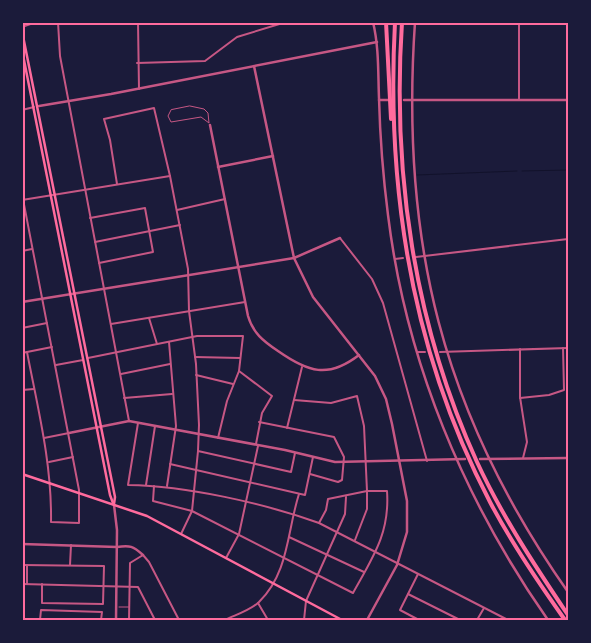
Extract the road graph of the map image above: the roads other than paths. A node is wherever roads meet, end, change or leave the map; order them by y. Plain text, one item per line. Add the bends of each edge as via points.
1 (36, 22) edge
2 (58, 22) edge
3 (138, 22) edge
4 (286, 22) edge
5 (373, 22) edge
6 (386, 22) edge
7 (395, 22) edge
8 (402, 22) edge
9 (415, 22) edge
10 (519, 22) edge
11 (22, 27) edge
12 (22, 31) edge
13 (377, 42) junction
14 (22, 50) edge
15 (137, 63) junction
16 (254, 66) junction
17 (139, 89) junction
18 (379, 100) junction
19 (388, 100) dead end
20 (404, 100) dead end
21 (520, 100) junction
22 (568, 100) edge
23 (68, 101) junction
24 (411, 101) junction
25 (39, 106) junction
26 (34, 107) junction
27 (22, 110) edge
28 (173, 122) joint
29 (210, 125) dead end
30 (395, 148) junction
31 (272, 156) junction
32 (218, 167) junction
33 (170, 176) junction
34 (117, 184) junction
35 (84, 189) junction
36 (22, 194) edge
37 (52, 194) junction
38 (56, 194) junction
39 (225, 199) junction
40 (23, 200) edge
41 (177, 210) junction
42 (90, 218) junction
43 (28, 225) junction
44 (22, 226) edge
45 (180, 226) junction
46 (149, 231) junction
47 (340, 238) joint
48 (568, 239) edge
49 (95, 242) junction
50 (33, 249) junction
51 (22, 251) edge
52 (424, 256) junction
53 (416, 257) dead end
54 (294, 258) junction
55 (403, 258) dead end
56 (395, 260) junction
57 (99, 263) junction
58 (238, 267) junction
59 (188, 275) junction
60 (103, 289) junction
61 (76, 293) junction
62 (71, 294) junction
63 (42, 299) junction
64 (22, 302) edge
65 (245, 302) junction
66 (189, 311) junction
67 (149, 318) junction
68 (47, 323) junction
69 (110, 324) junction
70 (22, 328) edge
71 (194, 337) junction
72 (169, 342) junction
73 (157, 344) junction
74 (52, 347) junction
75 (563, 348) junction
76 (568, 348) edge
77 (520, 349) junction
78 (27, 352) junction
79 (417, 352) junction
80 (425, 352) dead end
81 (440, 352) dead end
82 (446, 352) junction
83 (22, 353) edge
84 (116, 353) junction
85 (359, 355) junction
86 (195, 357) junction
87 (88, 358) junction
88 (240, 358) junction
89 (84, 359) junction
90 (171, 364) junction
91 (56, 365) junction
92 (302, 367) junction
93 (239, 371) junction
94 (121, 374) junction
95 (196, 375) junction
96 (234, 385) junction
97 (34, 389) junction
98 (22, 390) edge
99 (172, 394) junction
100 (124, 398) junction
101 (520, 398) junction
102 (294, 400) junction
103 (129, 421) junction
104 (139, 422) junction
105 (259, 422) junction
106 (156, 425) junction
107 (102, 426) junction
108 (97, 427) junction
109 (287, 428) junction
110 (175, 429) junction
111 (69, 433) junction
112 (199, 433) junction
113 (44, 438) junction
114 (218, 438) junction
115 (257, 446) junction
116 (198, 451) junction
117 (296, 453) junction
118 (74, 457) junction
119 (313, 457) junction
120 (523, 458) junction
121 (568, 458) edge
122 (465, 459) dead end
123 (480, 459) dead end
124 (488, 459) junction
125 (456, 460) junction
126 (399, 461) junction
127 (427, 461) junction
128 (49, 462) junction
129 (367, 462) junction
130 (344, 463) junction
131 (170, 464) junction
132 (255, 464) junction
133 (196, 469) junction
134 (22, 474) edge
135 (309, 474) junction
136 (251, 483) junction
137 (51, 484) junction
138 (146, 485) junction
139 (154, 486) junction
140 (166, 486) junction
141 (367, 491) junction
142 (194, 492) junction
143 (79, 493) junction
144 (299, 494) junction
145 (346, 497) junction
146 (246, 503) junction
147 (114, 504) junction
148 (192, 511) junction
149 (292, 513) junction
150 (319, 523) junction
151 (337, 531) junction
152 (181, 534) junction
153 (238, 534) junction
154 (289, 537) junction
155 (355, 540) junction
156 (22, 544) edge
157 (71, 546) junction
158 (117, 547) junction
159 (376, 551) junction
160 (327, 553) junction
161 (143, 555) junction
162 (226, 558) junction
163 (285, 558) junction
164 (398, 563) junction
165 (22, 565) edge
166 (27, 565) junction
167 (70, 565) junction
168 (365, 572) junction
169 (318, 574) junction
170 (418, 574) junction
171 (22, 584) edge
172 (27, 584) junction
173 (42, 584) junction
174 (274, 584) junction
175 (104, 585) junction
176 (116, 586) junction
177 (130, 587) junction
178 (568, 592) edge
179 (408, 594) junction
180 (306, 601) junction
181 (258, 604) junction
182 (119, 607) dead end
183 (130, 607) junction
184 (484, 608) junction
185 (568, 615) edge
186 (40, 620) edge
187 (102, 620) edge
188 (116, 620) edge
189 (130, 620) edge
190 (155, 620) edge
191 (179, 620) edge
192 (225, 620) edge
193 (268, 620) edge
194 (304, 620) edge
195 (342, 620) edge
196 (367, 620) edge
197 (418, 620) edge
198 (460, 620) edge
199 (477, 620) edge
200 (508, 620) edge
201 (548, 620) edge
202 (565, 620) edge

1 - 11 street
2 - 23 street
3 - 15 street
4 - 15 street via 237,37 202,62
5 - 13 street
6 - 30 highway
7 - 30 highway
8 - 185 highway via 400,123 404,196 420,290 434,346 460,421 487,481 528,556
9 - 24 street
10 - 21 street
12 - 25 main road
13 - 16 street
13 - 18 street
14 - 26 main road
15 - 17 street
16 - 17 street
16 - 31 street
17 - 23 street
18 - 19 street
18 - 56 street
20 - 24 street
21 - 22 street
21 - 24 street
23 - 25 street
23 - 35 street
24 - 52 street via 415,190
25 - 26 street
25 - 38 main road
26 - 27 street
26 - 37 main road
28 - 28 street via 168,116 171,110 193,105 204,109 210,121 201,117
29 - 32 street
30 - 202 highway via 399,205 413,292 444,399 491,504 523,559
31 - 32 street
31 - 54 street
32 - 39 street
33 - 34 street
33 - 34 street via 154,108 104,119
33 - 41 street
34 - 35 street
35 - 38 street
35 - 42 street
36 - 40 street
37 - 38 street
37 - 40 street
37 - 62 main road
38 - 61 main road
39 - 41 street
39 - 58 street
40 - 43 street
41 - 45 street
42 - 46 street via 145,208
42 - 49 street
43 - 44 street
43 - 50 street
45 - 46 street
45 - 59 street
46 - 49 street
46 - 57 street via 153,252
47 - 54 street
47 - 127 street via 372,279 383,302
48 - 52 street
49 - 57 street
50 - 51 street
50 - 63 street
52 - 53 street
52 - 82 street
54 - 58 street
54 - 85 street via 313,297
55 - 56 street
56 - 79 street
57 - 60 street
58 - 59 street
58 - 65 street
59 - 60 street
59 - 66 street
60 - 61 street
60 - 69 street
61 - 62 street
61 - 87 main road
62 - 63 street
62 - 89 main road
63 - 64 street
63 - 68 street
65 - 66 street
65 - 92 street via 258,336
66 - 67 street
66 - 71 street
67 - 69 street
67 - 73 street
68 - 70 street
68 - 74 street
69 - 84 street
71 - 72 street
71 - 86 street
71 - 88 street via 243,336
72 - 73 street
72 - 90 street
73 - 84 street
74 - 78 street
74 - 91 street
75 - 76 street
75 - 77 street
75 - 101 street via 564,390
77 - 82 street
77 - 101 street
78 - 83 street
78 - 97 street
79 - 80 street
79 - 125 street
81 - 82 street
82 - 124 street
84 - 87 street
84 - 94 street
85 - 92 street via 332,370
85 - 126 street via 375,376 386,399
86 - 88 street
86 - 95 street
87 - 107 main road
88 - 93 street
89 - 91 street
89 - 108 main road
90 - 94 street
90 - 99 street
91 - 111 street
92 - 102 street
93 - 96 street
93 - 105 street via 272,396
94 - 100 street
95 - 96 street
95 - 112 street
96 - 114 street
97 - 98 street
97 - 113 street
99 - 100 street
99 - 110 street
100 - 103 street
101 - 120 street via 527,442
102 - 109 street
102 - 129 street via 331,403 357,396
103 - 104 street
103 - 107 street
104 - 106 street
104 - 138 street via 128,485
105 - 109 street
105 - 115 street
106 - 110 street
106 - 138 street
107 - 108 street
107 - 147 main road
108 - 111 street
108 - 147 main road
109 - 130 street via 334,438
110 - 112 street
110 - 131 street
111 - 113 street
111 - 118 street
112 - 114 street
112 - 116 street
113 - 128 street
114 - 115 street
115 - 117 street
115 - 132 street
116 - 132 street
116 - 133 street
117 - 119 street
117 - 132 street via 291,472
118 - 128 street
118 - 143 street
119 - 130 street
119 - 135 street
120 - 121 street
120 - 124 street
122 - 125 street
123 - 124 street
124 - 178 street via 518,516
125 - 127 street
125 - 201 street via 496,538
126 - 127 street
126 - 129 street
126 - 164 street via 408,523
128 - 137 street
129 - 130 street
129 - 141 street
130 - 135 street via 342,480 338,482
131 - 133 street
131 - 140 street
132 - 136 street
133 - 136 street
133 - 142 street
134 - 137 main road
135 - 144 street via 305,495
136 - 144 street
136 - 146 street
137 - 143 main road
137 - 143 street via 51,522 79,523
138 - 139 street
139 - 140 street
139 - 148 street via 153,501
140 - 142 street
141 - 145 street
141 - 155 street via 367,509
141 - 159 street via 387,491 388,518
142 - 146 street
142 - 148 street
143 - 147 main road
144 - 149 street
145 - 150 street via 328,500
145 - 151 street via 345,514
146 - 149 street
146 - 153 street
147 - 152 main road via 147,516
147 - 158 street
148 - 152 street
148 - 153 street
149 - 150 street
149 - 154 street
150 - 151 street
151 - 155 street
151 - 160 street
152 - 162 main road
153 - 162 street
153 - 163 street
154 - 160 street
154 - 163 street
155 - 159 street
156 - 157 street
157 - 158 street
157 - 167 street
158 - 161 street via 133,546
158 - 176 street
159 - 164 street
159 - 168 street
160 - 168 street
160 - 169 street
161 - 177 street via 130,563
161 - 191 street
162 - 174 main road
163 - 169 street
163 - 174 street
164 - 170 street
164 - 196 street
165 - 166 street
166 - 167 street
166 - 172 street
167 - 175 street via 104,566
168 - 169 street via 354,593
169 - 180 street
170 - 179 street
170 - 184 street
171 - 172 street
172 - 173 street
173 - 175 street
173 - 175 street via 42,603 95,604 103,604
174 - 180 main road
174 - 181 street
175 - 176 street
176 - 177 street
176 - 188 street
177 - 183 street
177 - 190 street via 138,587
179 - 197 street via 400,610
179 - 198 street
180 - 194 street
180 - 195 main road
181 - 192 street
181 - 193 street
182 - 183 street
183 - 189 street
184 - 199 street
184 - 200 street
186 - 187 street via 41,610 102,612

